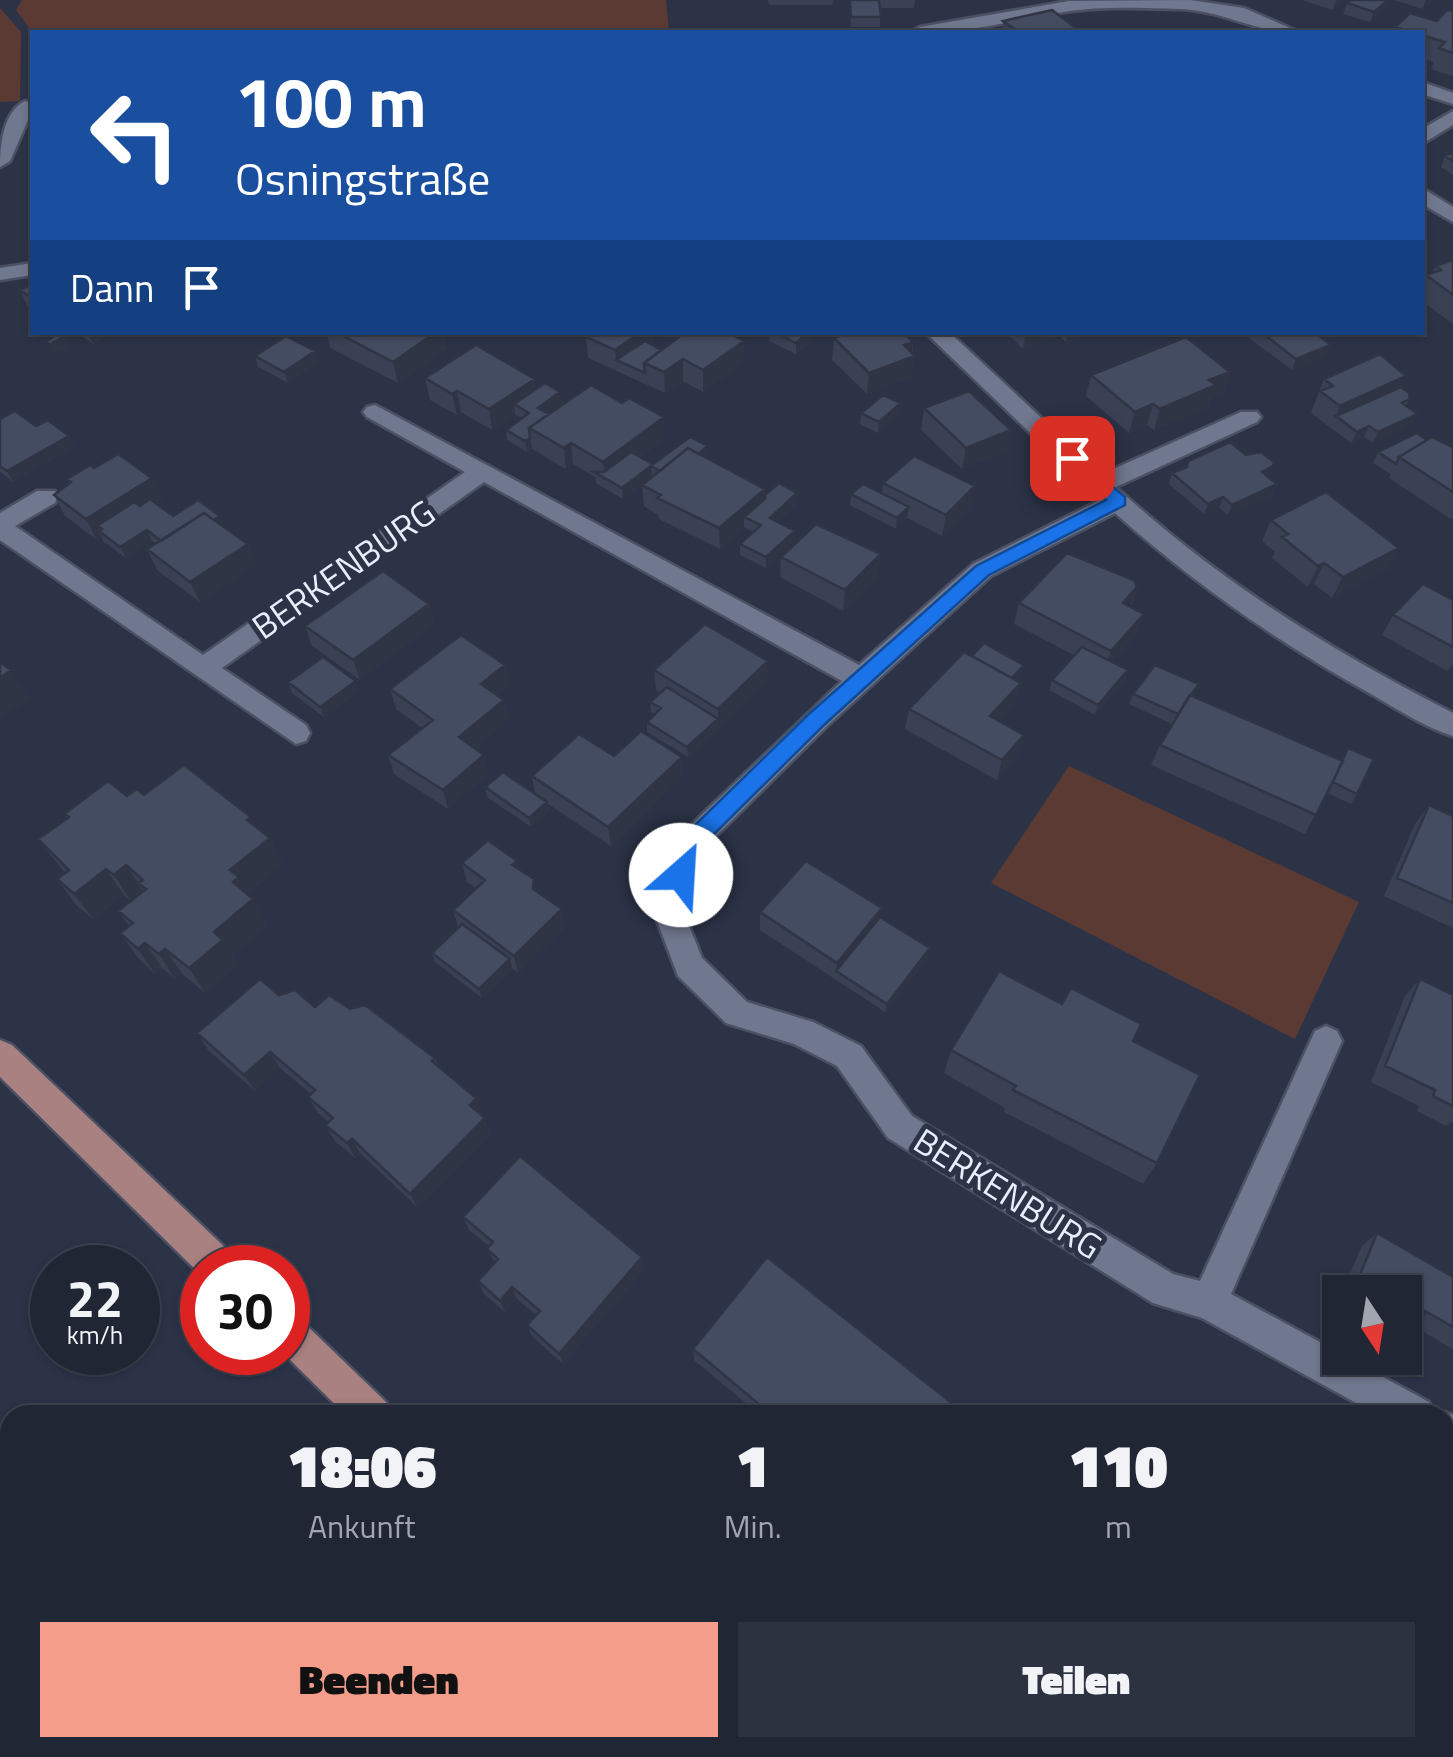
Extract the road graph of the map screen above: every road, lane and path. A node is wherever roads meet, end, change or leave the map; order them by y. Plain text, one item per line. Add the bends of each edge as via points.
1 (1202, 3) edge
2 (957, 28) edge
3 (1285, 30) edge
4 (1425, 88) edge
5 (1453, 99) edge
6 (25, 107) dead end
7 (1453, 117) edge
8 (1425, 136) edge
9 (0, 161) edge
10 (1425, 196) edge
11 (1453, 216) edge
12 (30, 269) edge
13 (0, 274) edge
14 (939, 335) edge
15 (376, 412) dead end
16 (1249, 417) dead end
17 (483, 470) junction
18 (1109, 493) junction
19 (46, 496) dead end
20 (0, 526) edge
21 (202, 668) junction
22 (863, 680) junction
23 (1453, 725) edge
24 (296, 733) dead end
25 (1326, 1041) dead end
26 (0, 1055) edge
27 (196, 1245) edge
28 (1210, 1302) junction
29 (310, 1354) edge
30 (363, 1405) edge
31 (1398, 1405) edge

1 - 2 street via 1069,6
1 - 3 street
4 - 5 street
6 - 9 street
7 - 8 street
10 - 11 street
12 - 13 street
14 - 18 street
15 - 17 street, BERKENBURG
16 - 18 street, BERKENBURG
17 - 21 street, BERKENBURG
17 - 22 street, BERKENBURG
18 - 22 street, BERKENBURG via 982,570
18 - 23 street via 1224,589 1360,678
19 - 20 street
20 - 21 street
21 - 24 street
22 - 28 street, BERKENBURG via 698,835 671,918 688,966 737,1013 802,1032 848,1056 900,1127 1166,1290
25 - 28 street
26 - 27 main road
28 - 31 street, BERKENBURG
29 - 30 main road

